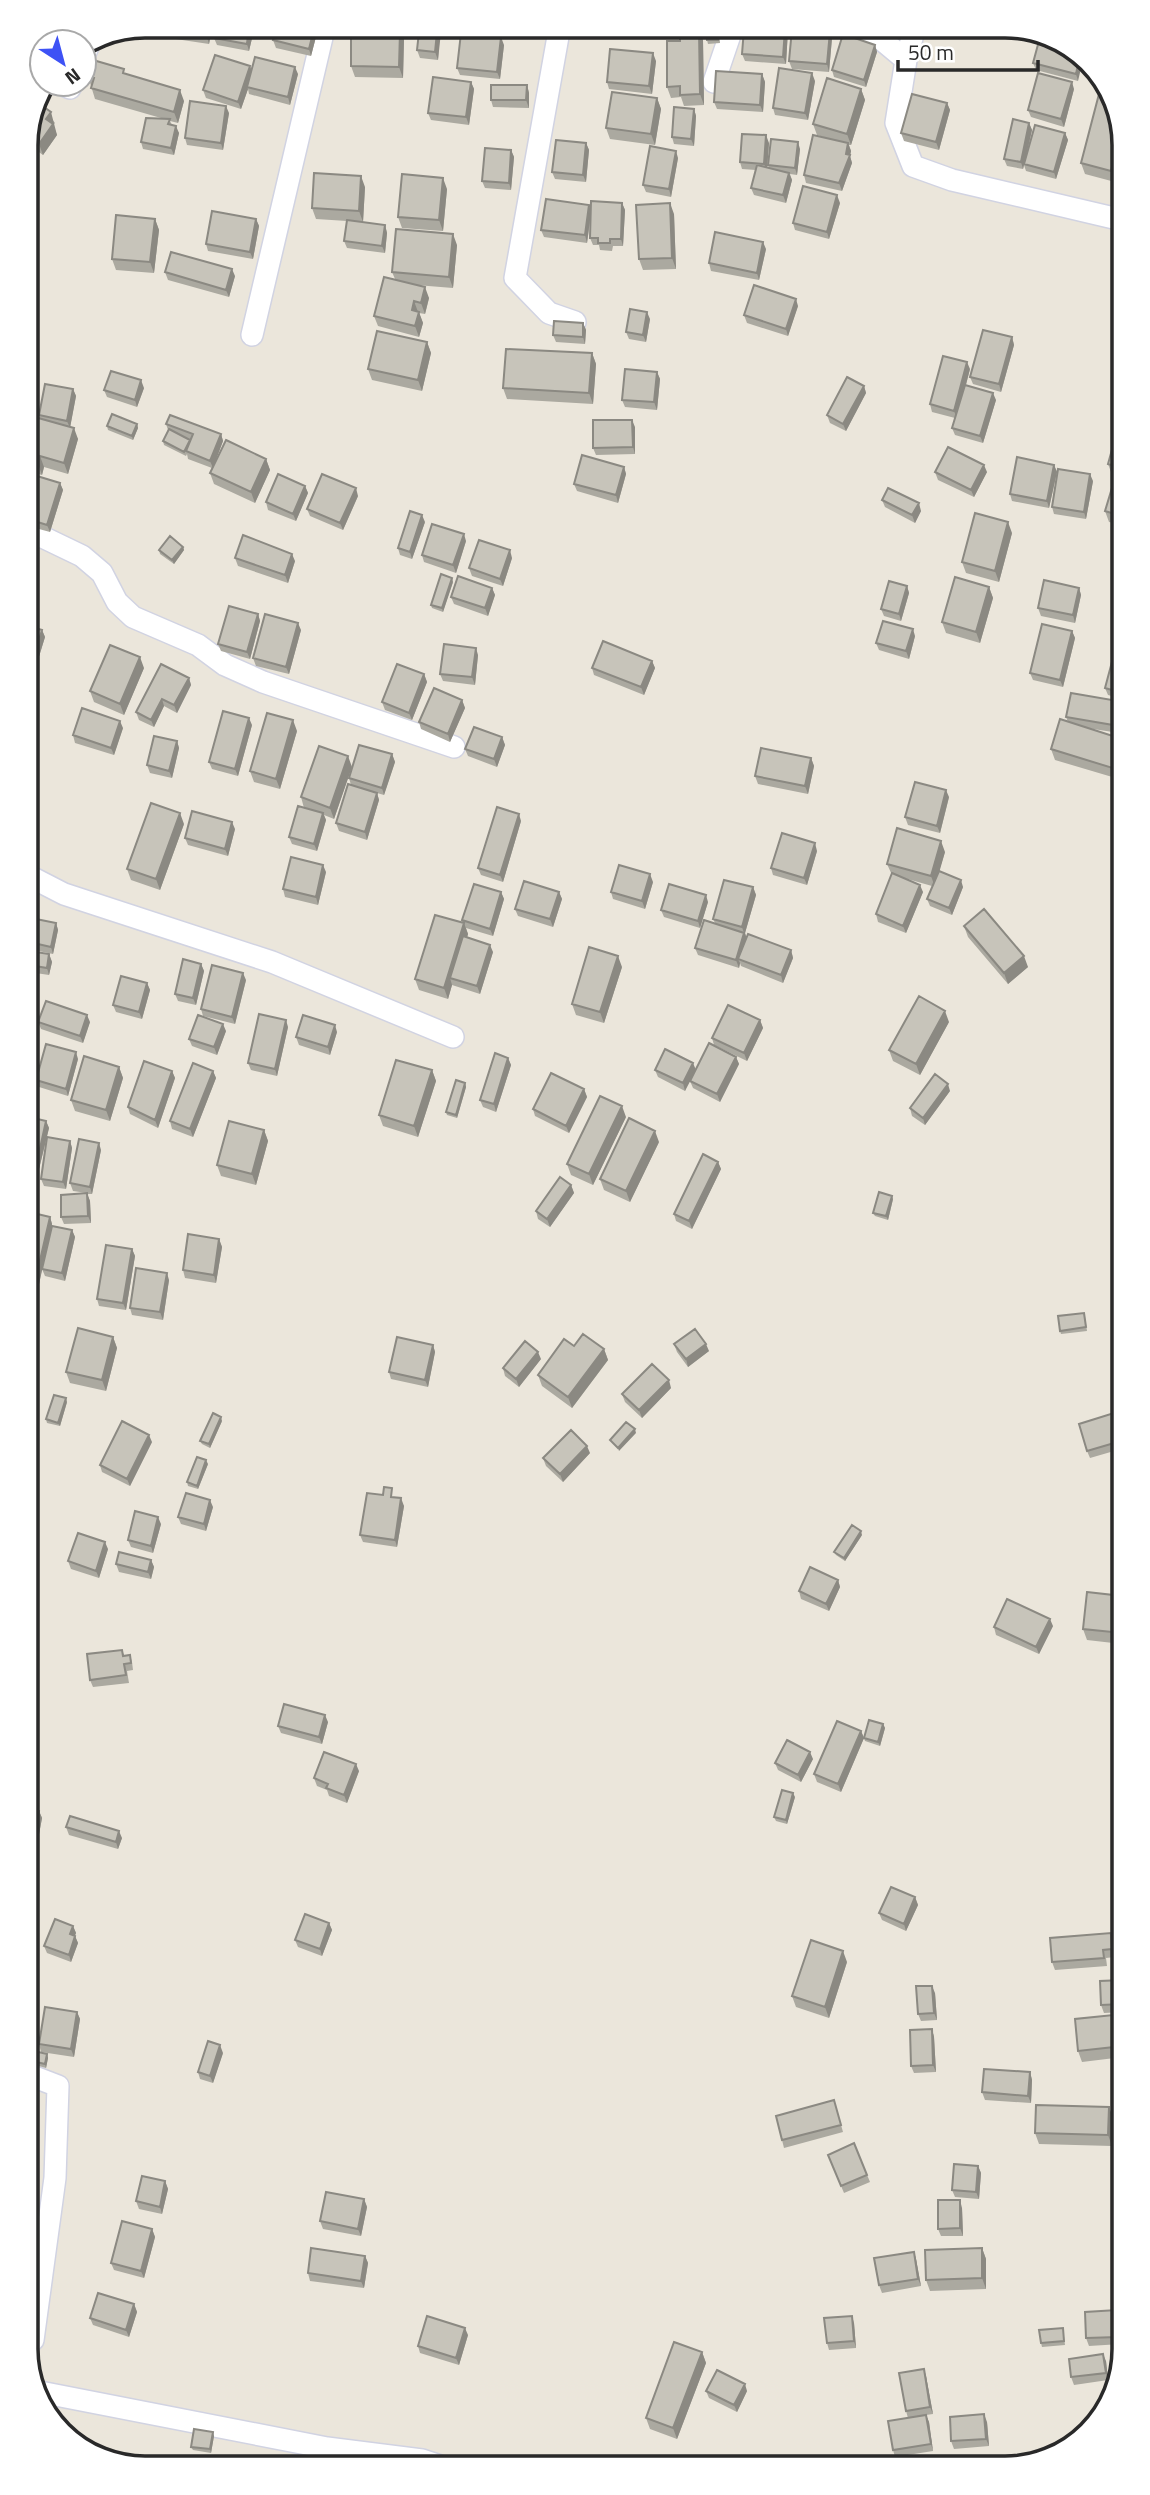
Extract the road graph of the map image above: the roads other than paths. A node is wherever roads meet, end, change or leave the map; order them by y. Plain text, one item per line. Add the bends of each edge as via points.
1 (322, 38) edge
2 (558, 38) edge
3 (729, 39) edge
4 (881, 39) edge
5 (912, 39) edge
6 (906, 60) junction
7 (714, 82) edge
8 (1112, 218) edge
9 (575, 322) edge
10 (252, 335) dead end
11 (39, 535) edge
12 (454, 747) dead end
13 (39, 881) edge
14 (453, 1037) dead end
15 (38, 2078) edge
16 (38, 2303) edge
17 (48, 2394) edge
18 (390, 2456) edge

1 - 10 street
2 - 9 street via 515,278 549,313
3 - 7 street
4 - 6 street
5 - 6 street
6 - 8 street via 896,124 913,166 952,180
11 - 12 street via 82,556 102,573 117,602 133,617 198,645 225,665
13 - 14 street via 64,894 272,962
15 - 16 street via 58,2086 55,2178
17 - 18 street

